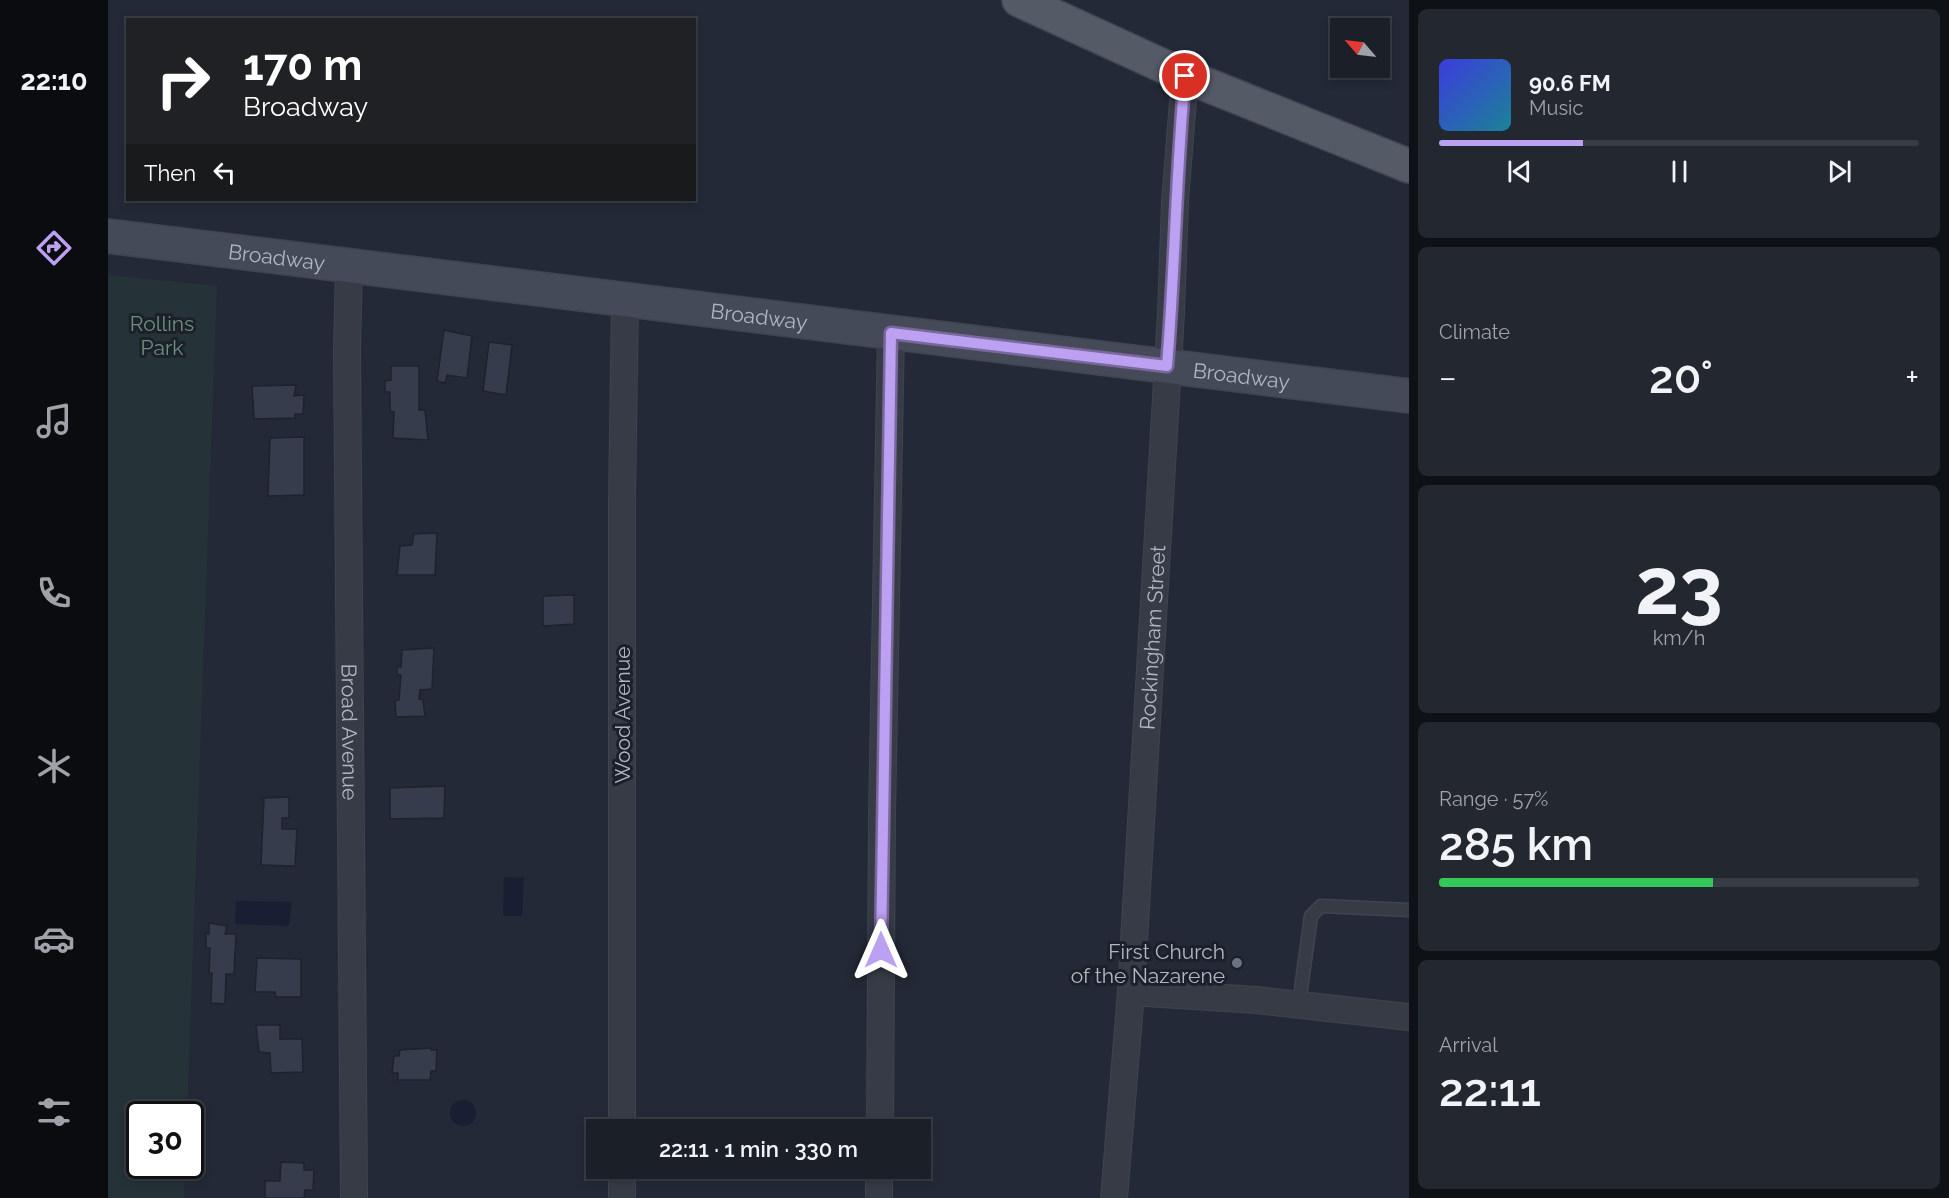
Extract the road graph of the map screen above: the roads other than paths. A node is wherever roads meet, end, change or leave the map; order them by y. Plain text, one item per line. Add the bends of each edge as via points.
1 (1019, 0) edge
2 (1185, 76) junction
3 (1409, 166) edge
4 (108, 236) edge
5 (349, 267) junction
6 (626, 301) junction
7 (891, 333) junction
8 (1167, 366) junction
9 (1409, 396) edge
10 (1409, 910) edge
11 (1131, 992) junction
12 (1299, 1004) junction
13 (1409, 1017) edge
14 (622, 1119) edge
15 (880, 1119) edge
16 (622, 1179) edge
17 (879, 1179) edge
18 (354, 1198) edge
19 (622, 1198) edge
20 (879, 1198) edge
21 (1114, 1198) edge

1 - 2 main road
2 - 3 main road
2 - 8 street, Rockingham Street
4 - 5 street, Broadway
5 - 6 street, Broadway
5 - 18 street, Broad Avenue
6 - 7 street, Broadway
6 - 14 street, Wood Avenue via 622,501
7 - 8 street, Broadway
7 - 15 street
8 - 9 street, Broadway
8 - 11 street, Rockingham Street
10 - 12 lane via 1321,906 1311,916
11 - 12 street
11 - 21 street, Rockingham Street
12 - 13 street
16 - 19 street
17 - 20 street

